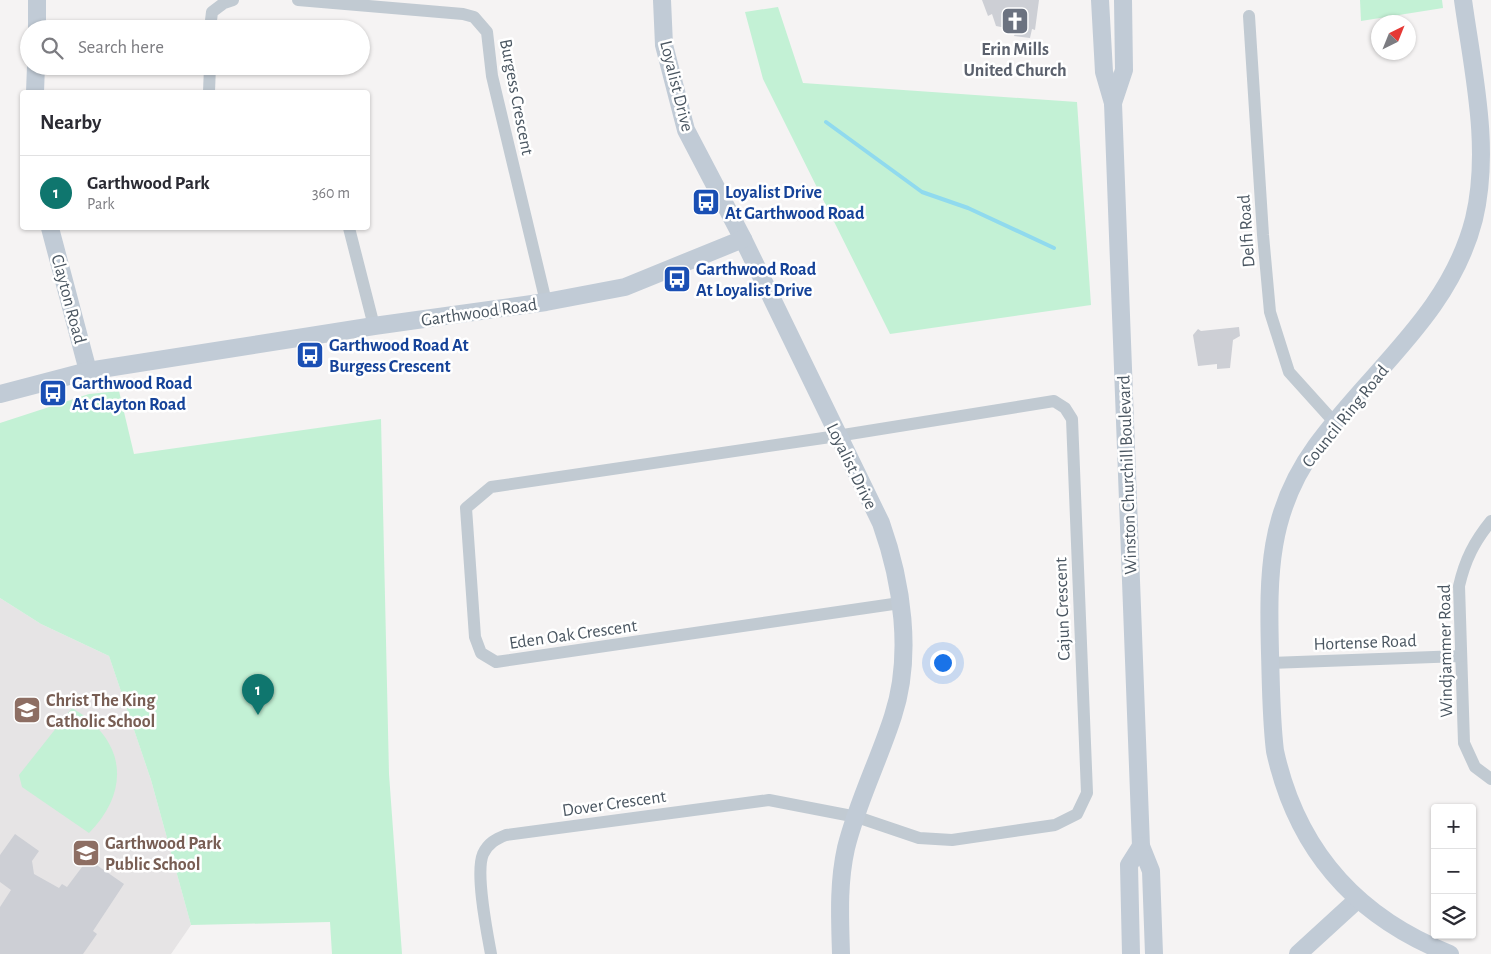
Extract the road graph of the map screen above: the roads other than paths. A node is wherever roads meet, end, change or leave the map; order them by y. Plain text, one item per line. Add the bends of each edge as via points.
1 (38, 0) edge
2 (233, 0) edge
3 (298, 0) edge
4 (662, 0) edge
5 (1100, 0) edge
6 (1122, 0) edge
7 (1462, 0) edge
8 (1249, 16) dead end
9 (37, 20) edge
10 (211, 20) edge
11 (36, 75) edge
12 (210, 75) edge
13 (35, 90) edge
14 (209, 90) edge
15 (1113, 103) junction
16 (1486, 185) edge
17 (51, 230) edge
18 (350, 230) edge
19 (744, 239) junction
20 (546, 302) junction
21 (374, 326) junction
22 (88, 371) junction
23 (0, 394) edge
24 (1335, 424) junction
25 (837, 436) junction
26 (1491, 521) edge
27 (900, 603) junction
28 (1461, 656) junction
29 (1270, 663) junction
30 (1491, 779) edge
31 (856, 817) junction
32 (1141, 846) junction
33 (1357, 900) junction
34 (491, 954) edge
35 (842, 954) edge
36 (1131, 954) edge
37 (1154, 954) edge
38 (1298, 954) edge
39 (1450, 954) edge

1 - 9 street
2 - 10 street via 212,12
3 - 20 street, Burgess Crescent via 463,14 474,17 481,24 487,32 492,76
4 - 19 street, Loyalist Drive via 664,45 686,130
5 - 15 street, Winston Churchill Boulevard via 1104,72
6 - 15 street, Winston Churchill Boulevard via 1124,70
7 - 16 street, Council Ring Road
8 - 24 street, Delfi Road via 1270,312 1290,372
11 - 13 street
12 - 14 street
15 - 32 street, Winston Churchill Boulevard
16 - 24 street, Council Ring Road via 1468,240 1443,294 1419,327
17 - 22 street, Clayton Road
18 - 21 street
19 - 20 street, Garthwood Road via 625,287
19 - 25 street, Loyalist Drive
20 - 21 street, Garthwood Road
21 - 22 street, Garthwood Road
22 - 23 street, Garthwood Road
24 - 29 street, Council Ring Road via 1296,478 1276,531 1268,588
25 - 27 street, Loyalist Drive via 881,523 895,569
25 - 27 street, Eden Oak Crescent via 491,487 466,508 475,637 481,653 496,662 514,661
25 - 31 street, Cajun Crescent via 1054,401 1065,408 1072,419 1087,793 1077,814 1055,826 952,840 919,838
26 - 28 street, Windjammer Road via 1465,560 1459,586
27 - 31 street, Loyalist Drive via 905,637 894,714
28 - 29 street, Hortense Road
28 - 30 street, Windjammer Road via 1464,744 1476,767
29 - 33 street, Council Ring Road via 1275,751 1288,799 1319,856
31 - 34 street, Dover Crescent via 769,800 506,835 493,840 483,853 481,864
31 - 35 street, Loyalist Drive via 840,881
32 - 36 street, Winston Churchill Boulevard via 1130,865
32 - 37 street, Winston Churchill Boulevard via 1151,871
33 - 38 street
33 - 39 street, Council Ring Road via 1405,934

